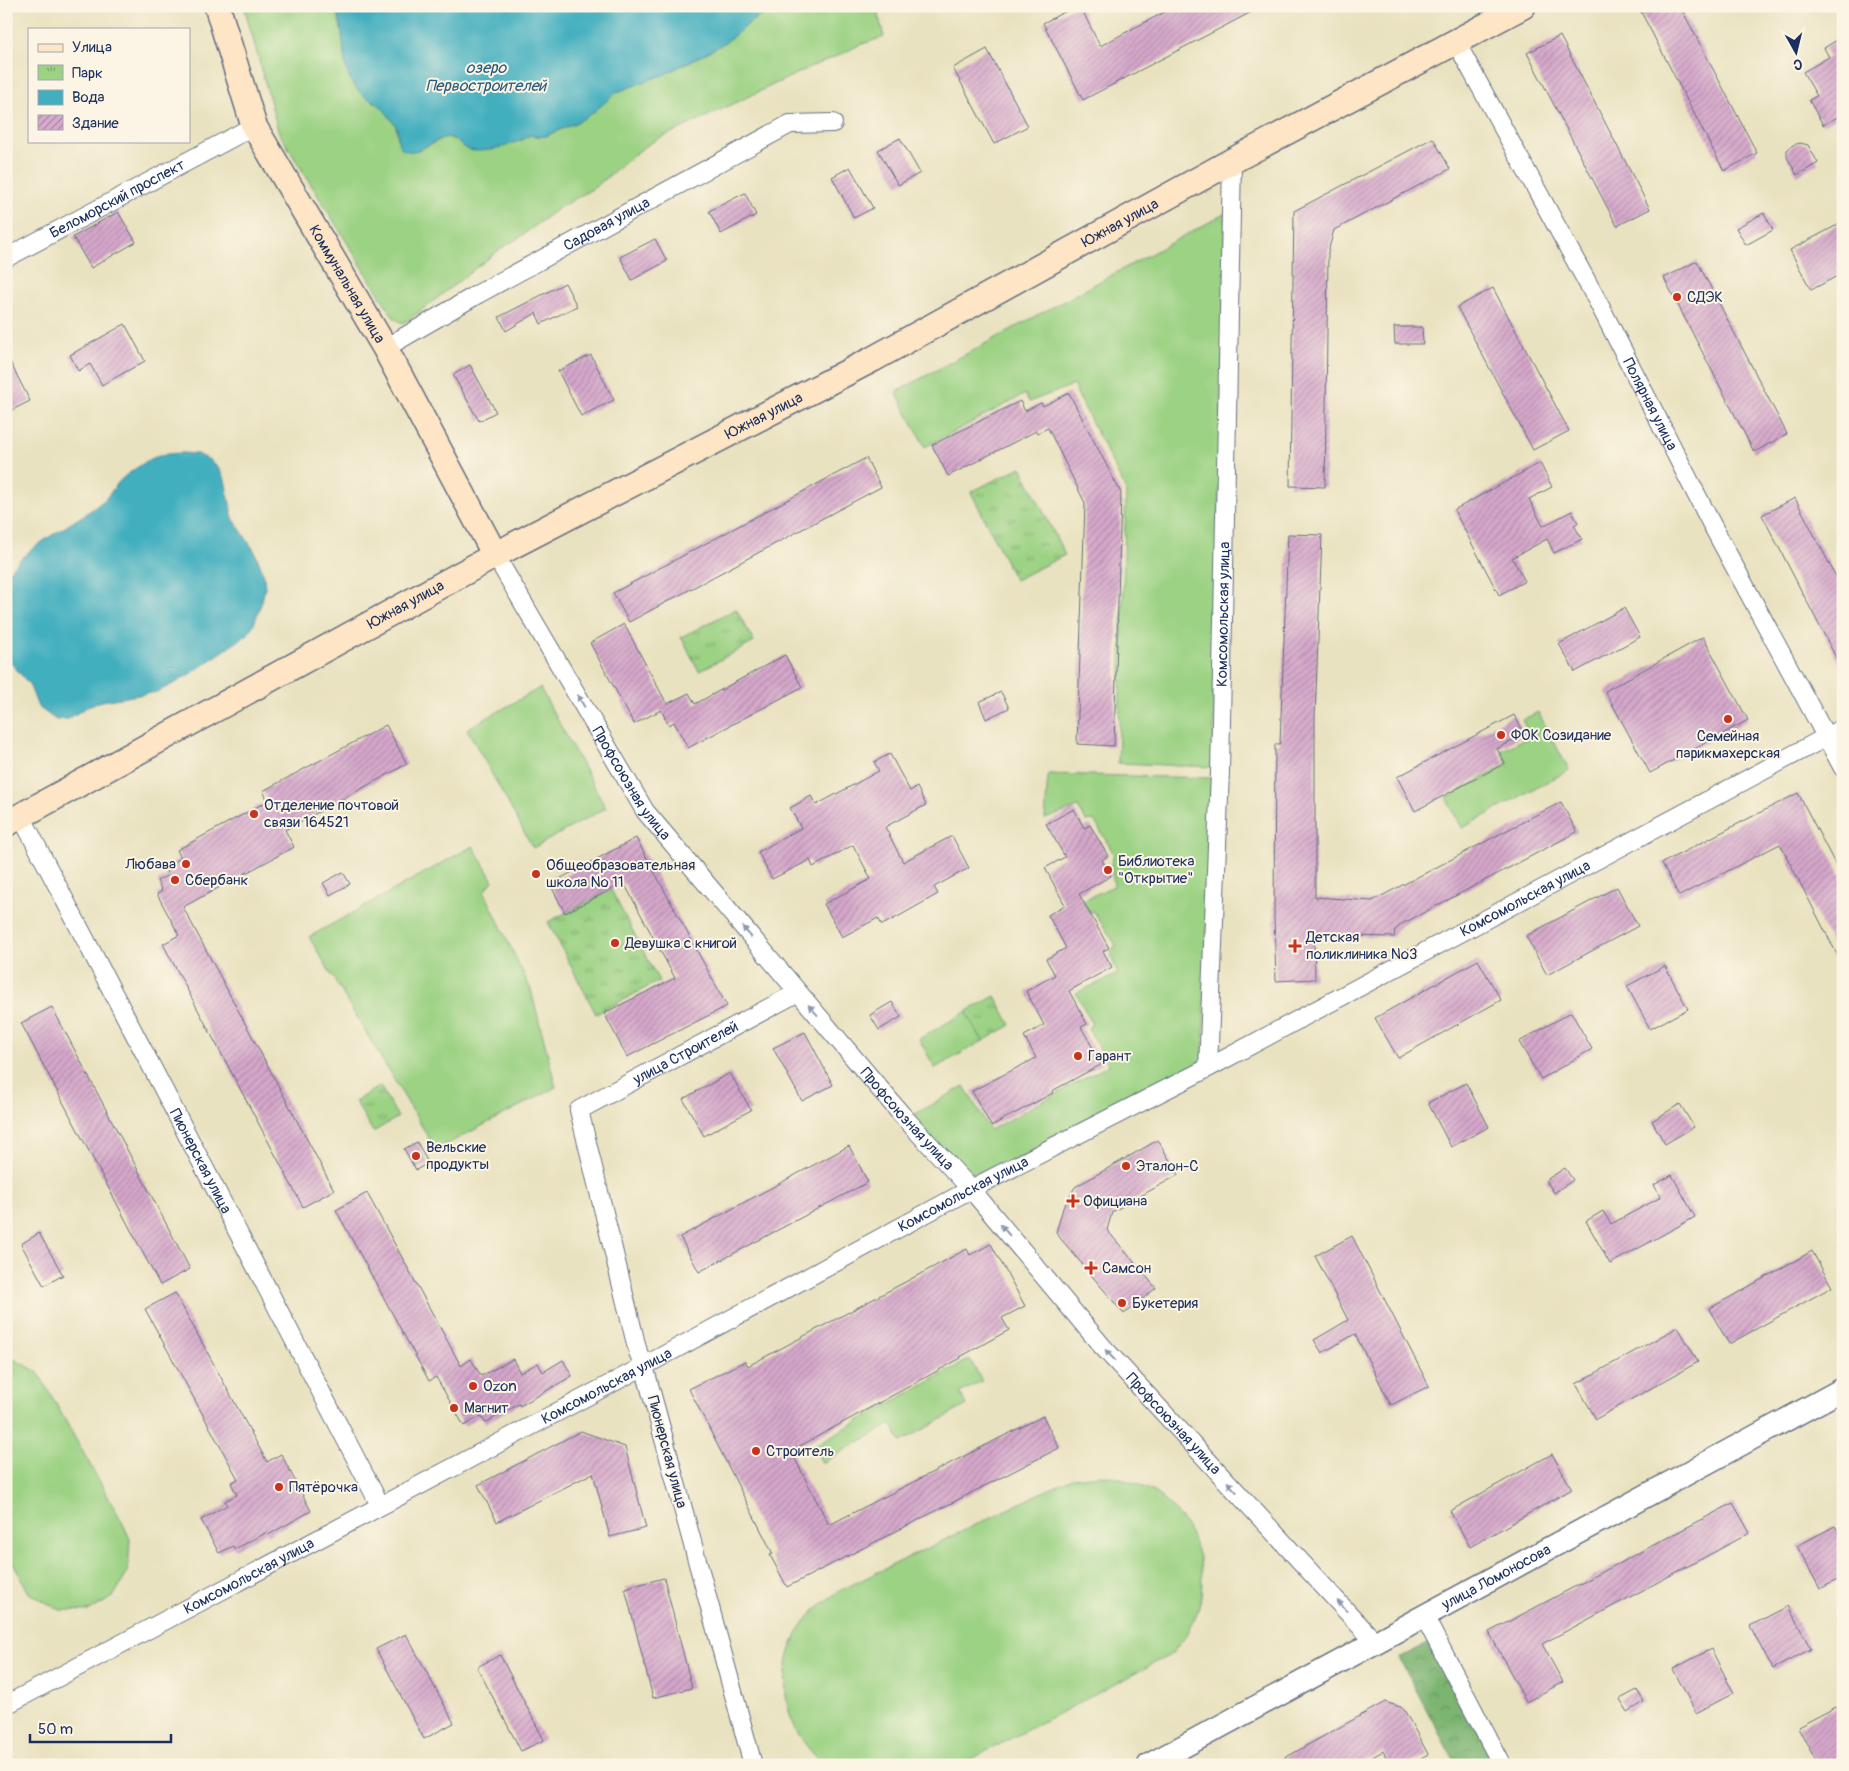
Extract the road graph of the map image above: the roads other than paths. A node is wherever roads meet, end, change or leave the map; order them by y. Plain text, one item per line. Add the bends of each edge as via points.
1 (217, 6) edge
2 (1523, 6) edge
3 (1456, 42) junction
4 (833, 123) dead end
5 (254, 126) junction
6 (1232, 161) junction
7 (6, 258) edge
8 (385, 348) junction
9 (495, 555) junction
10 (1843, 728) edge
11 (1826, 737) junction
12 (1843, 768) edge
13 (14, 820) edge
14 (791, 996) dead end
15 (1208, 1068) junction
16 (579, 1110) joint
17 (971, 1189) junction
18 (644, 1366) junction
19 (1843, 1389) edge
20 (380, 1505) junction
21 (1424, 1616) junction
22 (1375, 1642) junction
23 (6, 1705) edge
24 (753, 1765) edge
25 (1149, 1765) edge
26 (1502, 1765) edge

1 - 5 main road, Коммунальная улица
2 - 3 main road, Южная улица
3 - 6 main road, Южная улица
3 - 11 street, Полярная улица via 1598,302
4 - 8 street, Садовая улица via 790,124
5 - 7 street, Беломорский проспект
5 - 8 main road, Коммунальная улица
6 - 9 main road, Южная улица via 873,358
6 - 15 street, Комсомольская улица via 1220,772
8 - 9 main road, Коммунальная улица
9 - 13 main road, Южная улица
17 -> 9 street, Профсоюзная улица via 896,1108 645,811
10 - 11 street, Комсомольская улица
11 - 12 street, Полярная улица
11 - 15 street, Комсомольская улица
13 - 20 street, Пионерская улица
14 - 16 street, улица Строителей
15 - 17 street, Комсомольская улица
16 - 18 street, Пионерская улица
17 - 18 street, Комсомольская улица
22 -> 17 street, Профсоюзная улица via 1102,1346
18 - 20 street, Комсомольская улица
18 - 24 street, Пионерская улица
19 - 21 street, улица Ломоносова
20 - 23 street, Комсомольская улица
21 - 22 street, улица Ломоносова
21 - 26 street
22 - 25 street, улица Ломоносова

